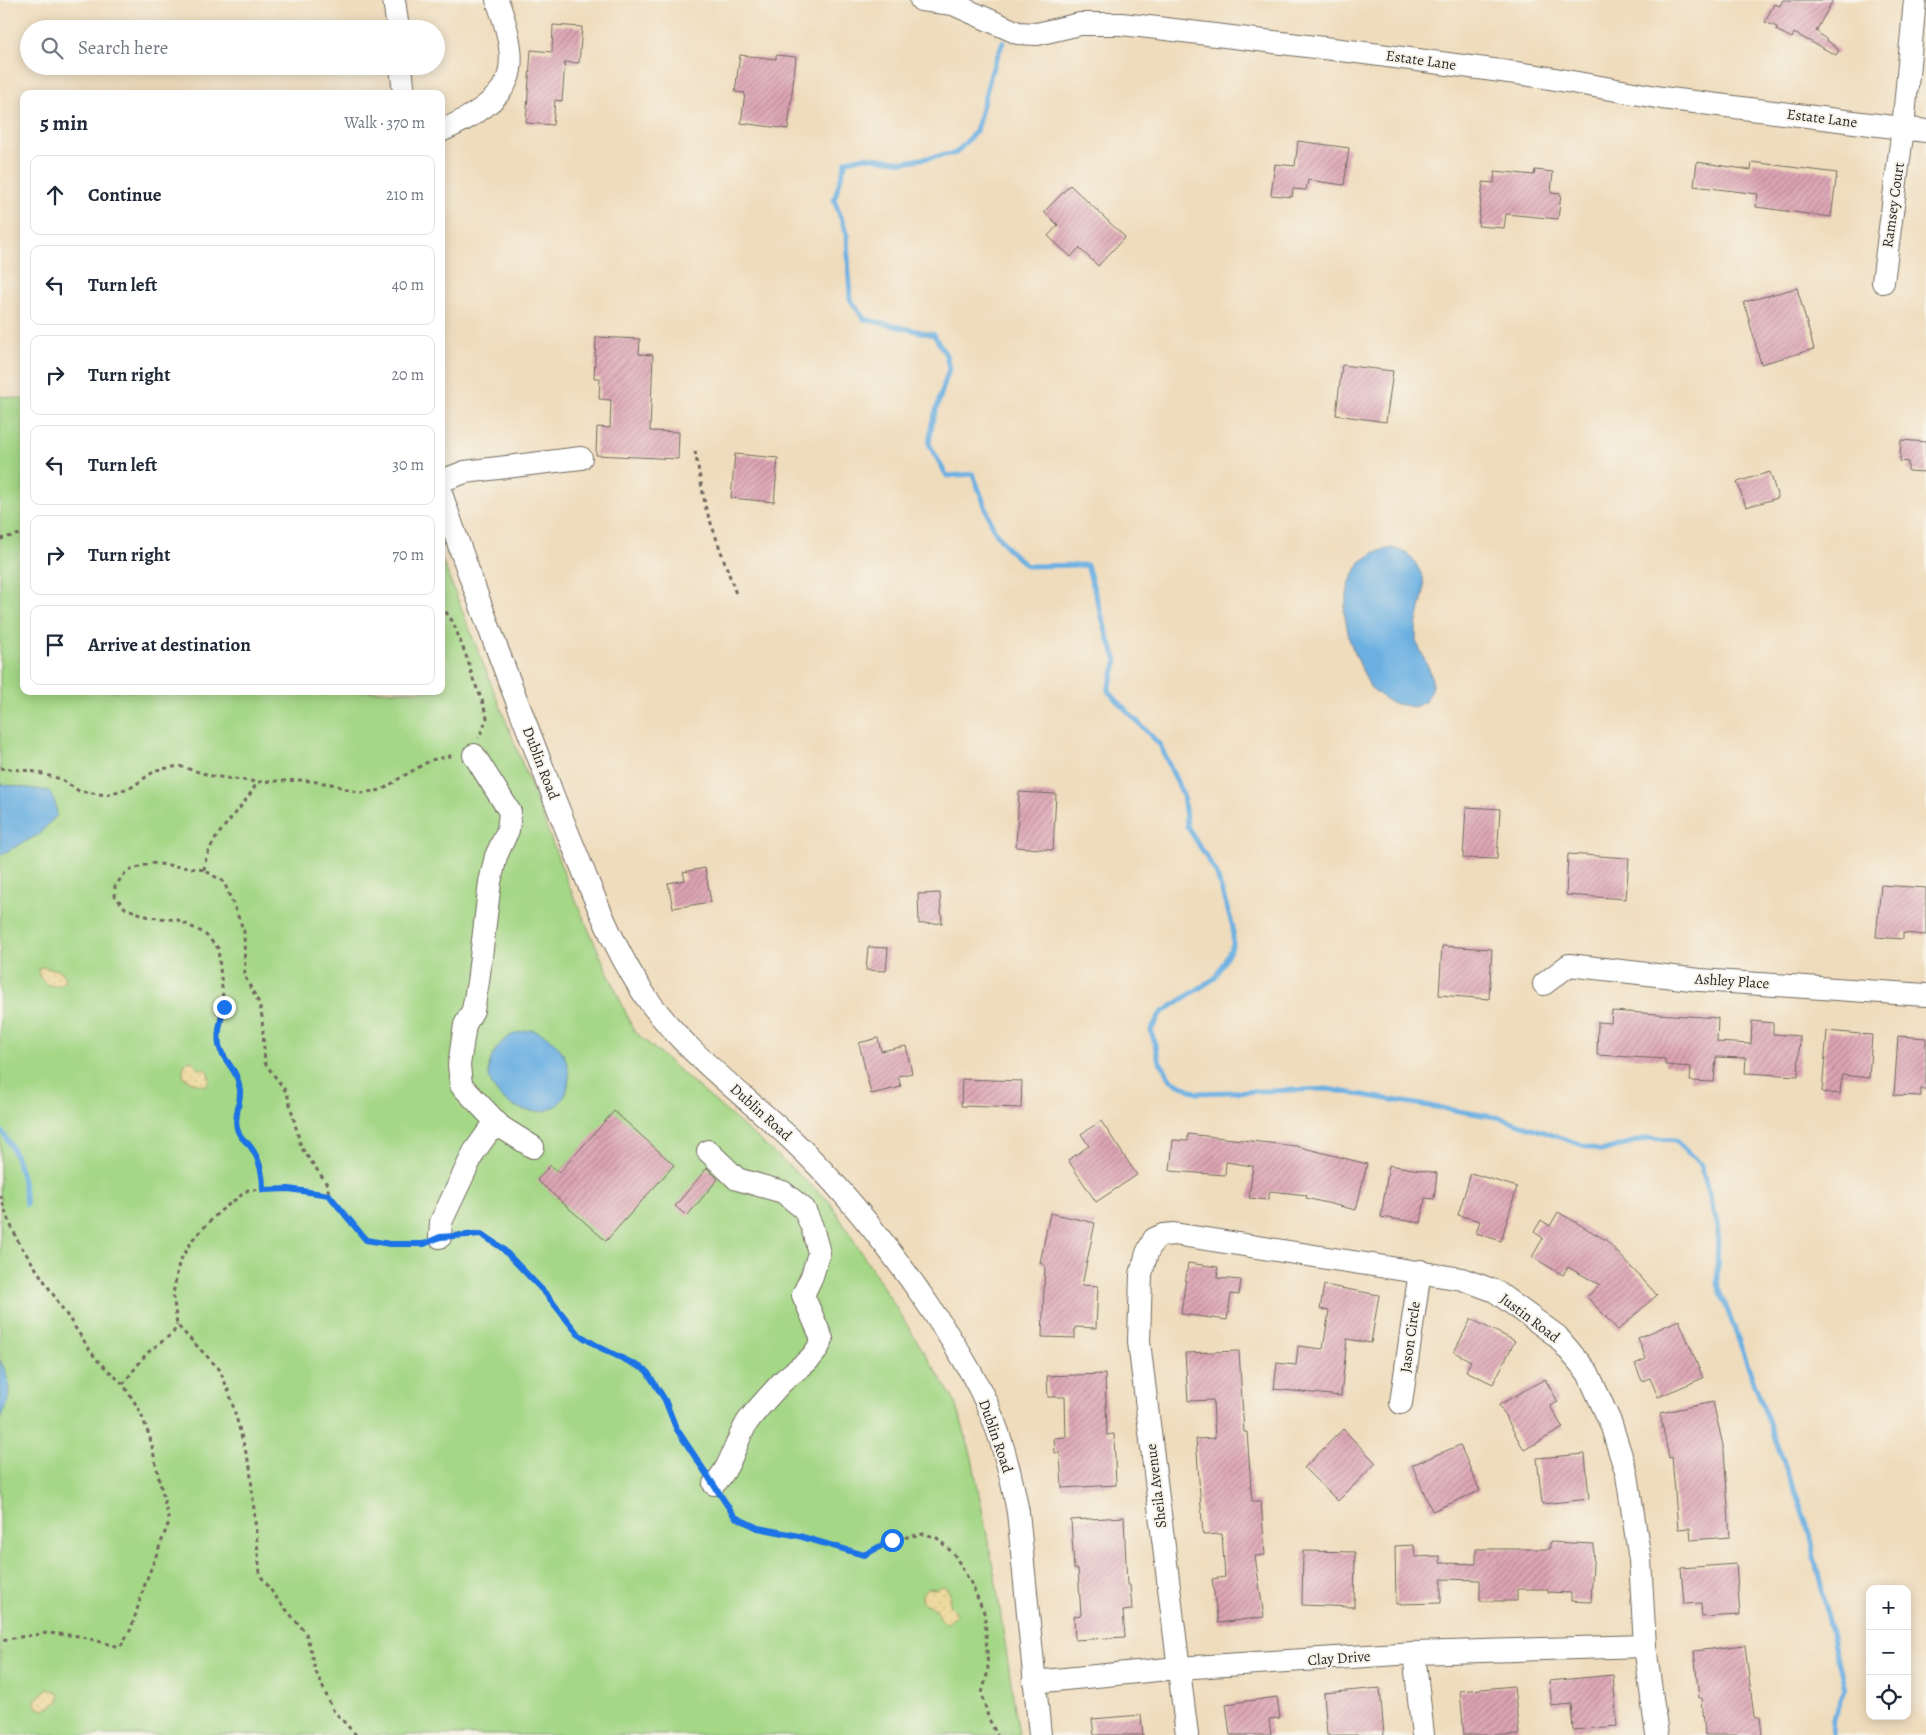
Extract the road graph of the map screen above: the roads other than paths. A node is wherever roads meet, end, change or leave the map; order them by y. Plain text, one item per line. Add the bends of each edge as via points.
1 (394, 0) edge
2 (497, 0) edge
3 (921, 0) edge
4 (1915, 0) edge
5 (397, 20) edge
6 (403, 75) edge
7 (404, 90) edge
8 (1904, 128) junction
9 (445, 130) edge
10 (1926, 131) edge
11 (1882, 282) dead end
12 (581, 458) dead end
13 (445, 480) edge
14 (445, 505) edge
15 (474, 755) road end
16 (1544, 984) dead end
17 (1926, 995) edge
18 (501, 1127) junction
19 (534, 1147) dead end
20 (708, 1151) dead end
21 (440, 1237) road end
22 (1154, 1239) joint
23 (1420, 1271) junction
24 (1401, 1403) dead end
25 (714, 1484) road end
26 (1645, 1646) junction
27 (1414, 1653) junction
28 (1178, 1668) junction
29 (1034, 1682) junction
30 (1040, 1735) edge
31 (1187, 1735) edge
32 (1423, 1735) edge
33 (1657, 1735) edge

1 - 5 street
2 - 9 street via 508,35 511,62 507,80 479,111
3 - 8 street, Estate Lane via 953,4 1018,33 1037,34 1080,24 1130,25 1340,49 1538,76 1662,98
4 - 8 street, Ramsey Court
6 - 7 street
8 - 10 street, Estate Lane
8 - 11 street, Ramsey Court
12 - 13 street via 465,472
14 - 29 street, Dublin Road via 556,804 622,958 647,997 681,1039 790,1138 852,1202 933,1312 971,1372 1000,1437 1018,1512
15 - 18 street via 510,812 508,830 496,856 490,882 478,982 473,1010 465,1025 458,1065 461,1085
16 - 17 street, Ashley Place via 1569,965 1700,980
18 - 19 street
18 - 21 street via 489,1132 474,1152 441,1222
20 - 25 street via 737,1179 784,1192 804,1209 819,1253 803,1295 822,1339 818,1350 805,1365 782,1382 748,1421 723,1476
22 - 23 street, Justin Road via 1174,1234
22 - 28 street, Sheila Avenue via 1140,1274 1139,1342
23 - 24 street, Jason Circle
23 - 26 street, Justin Road via 1462,1278 1494,1291 1557,1336 1588,1373 1610,1424 1627,1476 1640,1560
26 - 27 street, Clay Drive
26 - 33 street, Justin Road
27 - 28 street, Clay Drive
27 - 32 street
28 - 29 street, Clay Drive
28 - 31 street, Sheila Avenue
29 - 30 street, Dublin Road

